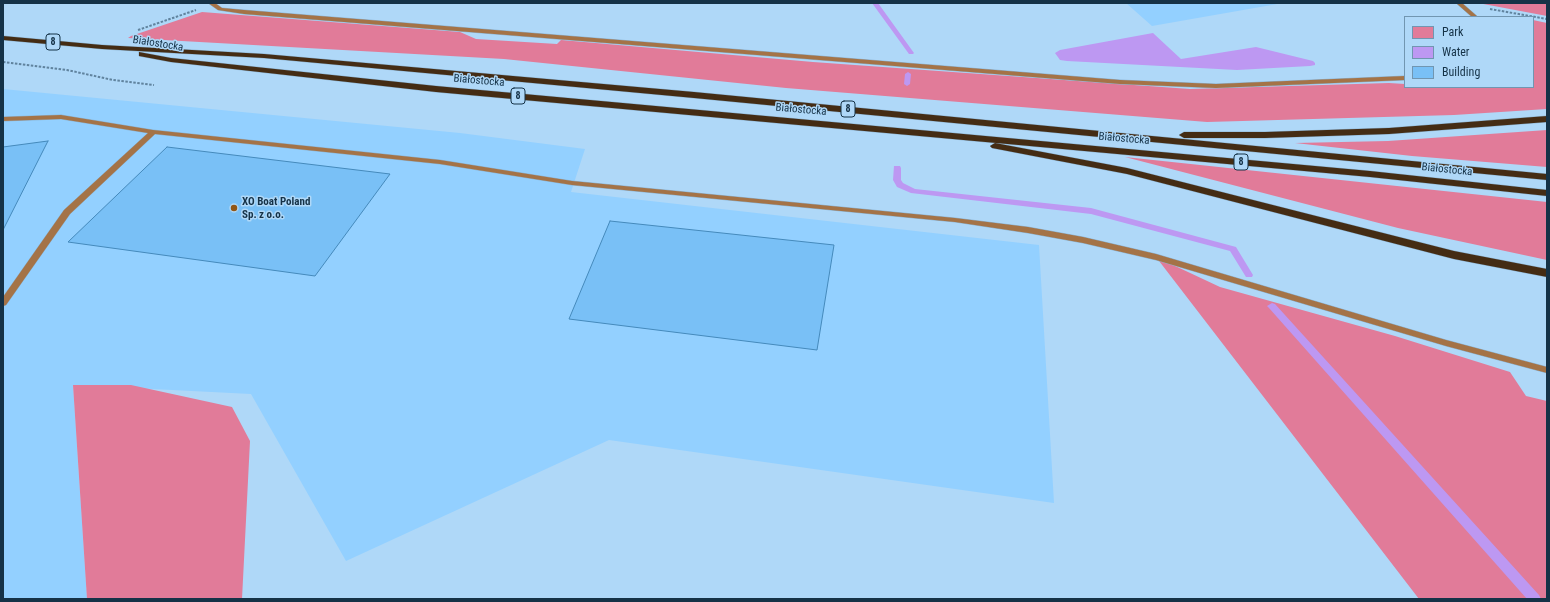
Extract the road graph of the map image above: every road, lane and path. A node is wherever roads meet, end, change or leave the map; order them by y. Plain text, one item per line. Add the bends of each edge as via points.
1 (1459, 3) edge
2 (212, 4) edge
3 (1464, 7) junction
4 (1474, 16) edge
5 (1530, 16) edge
6 (1534, 17) edge
7 (1547, 19) edge
8 (133, 31) dead end
9 (3, 38) edge
10 (102, 47) junction
11 (3, 62) edge
12 (1404, 78) edge
13 (154, 85) dead end
14 (3, 119) edge
15 (1547, 120) edge
16 (153, 132) junction
17 (934, 134) junction
18 (1121, 135) junction
19 (1547, 177) edge
20 (1547, 193) edge
21 (1547, 273) edge
22 (3, 303) edge
23 (1547, 370) edge

1 - 3 lane
2 - 8 path
2 - 12 lane via 244,12 1120,82 1216,86
3 - 4 lane
3 - 5 path via 1479,7
6 - 7 path
9 - 10 highway, Białostocka / 8
10 - 17 highway, Białostocka / 8 via 171,60 436,89
10 - 18 highway, Białostocka / 8 via 264,56
11 - 13 path
14 - 16 lane via 61,117
15 - 18 highway via 1265,136
16 - 22 lane via 67,212
16 - 23 lane via 440,162 572,183 954,220 1028,230 1156,257 1439,341
17 - 20 highway, Białostocka / 8
17 - 21 highway via 1127,171 1454,255
18 - 19 highway, Białostocka / 8

